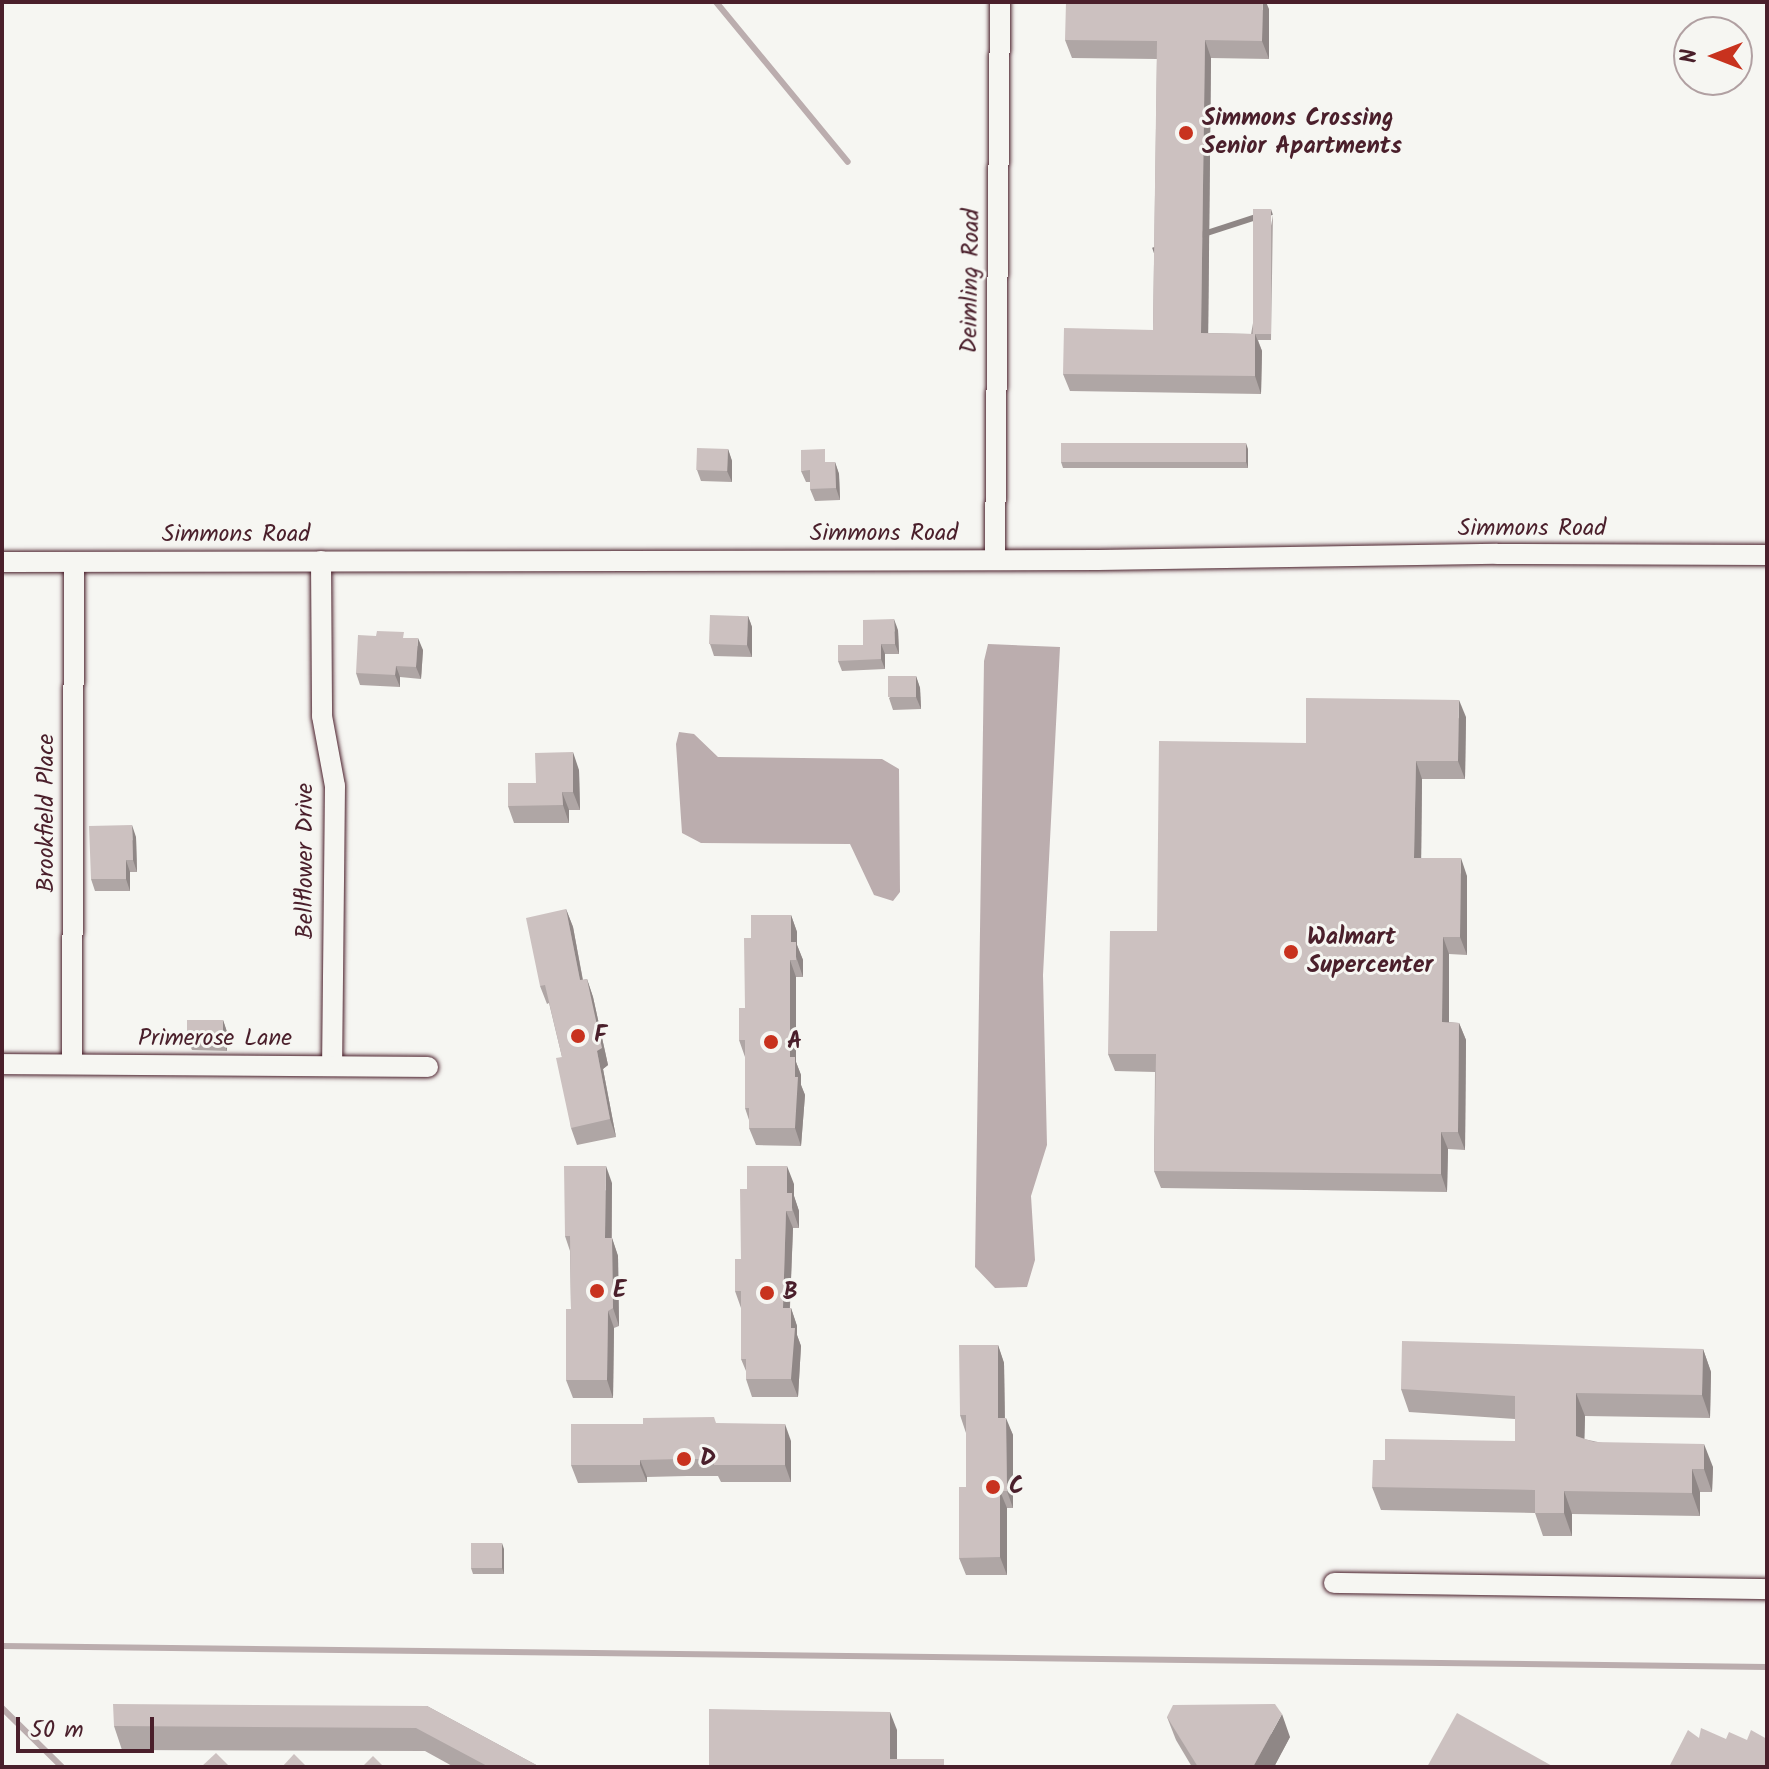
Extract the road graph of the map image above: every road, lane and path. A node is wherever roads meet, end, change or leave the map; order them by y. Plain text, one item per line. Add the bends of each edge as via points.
1 (1000, 2) edge
2 (1767, 555) edge
3 (995, 560) junction
4 (321, 561) junction
5 (2, 562) edge
6 (74, 562) junction
7 (2, 1064) edge
8 (72, 1064) junction
9 (332, 1066) junction
10 (428, 1067) dead end
11 (1334, 1583) dead end
12 (1767, 1589) edge

1 - 3 street, Deimling Road
2 - 3 street, Simmons Road
3 - 4 street, Simmons Road
4 - 6 street, Simmons Road
4 - 9 street, Bellflower Drive via 322,716 335,786
5 - 6 street, Simmons Road
6 - 8 street, Brookfield Place
7 - 8 street, Primerose Lane
8 - 9 street, Primerose Lane
9 - 10 street, Primerose Lane
11 - 12 street

